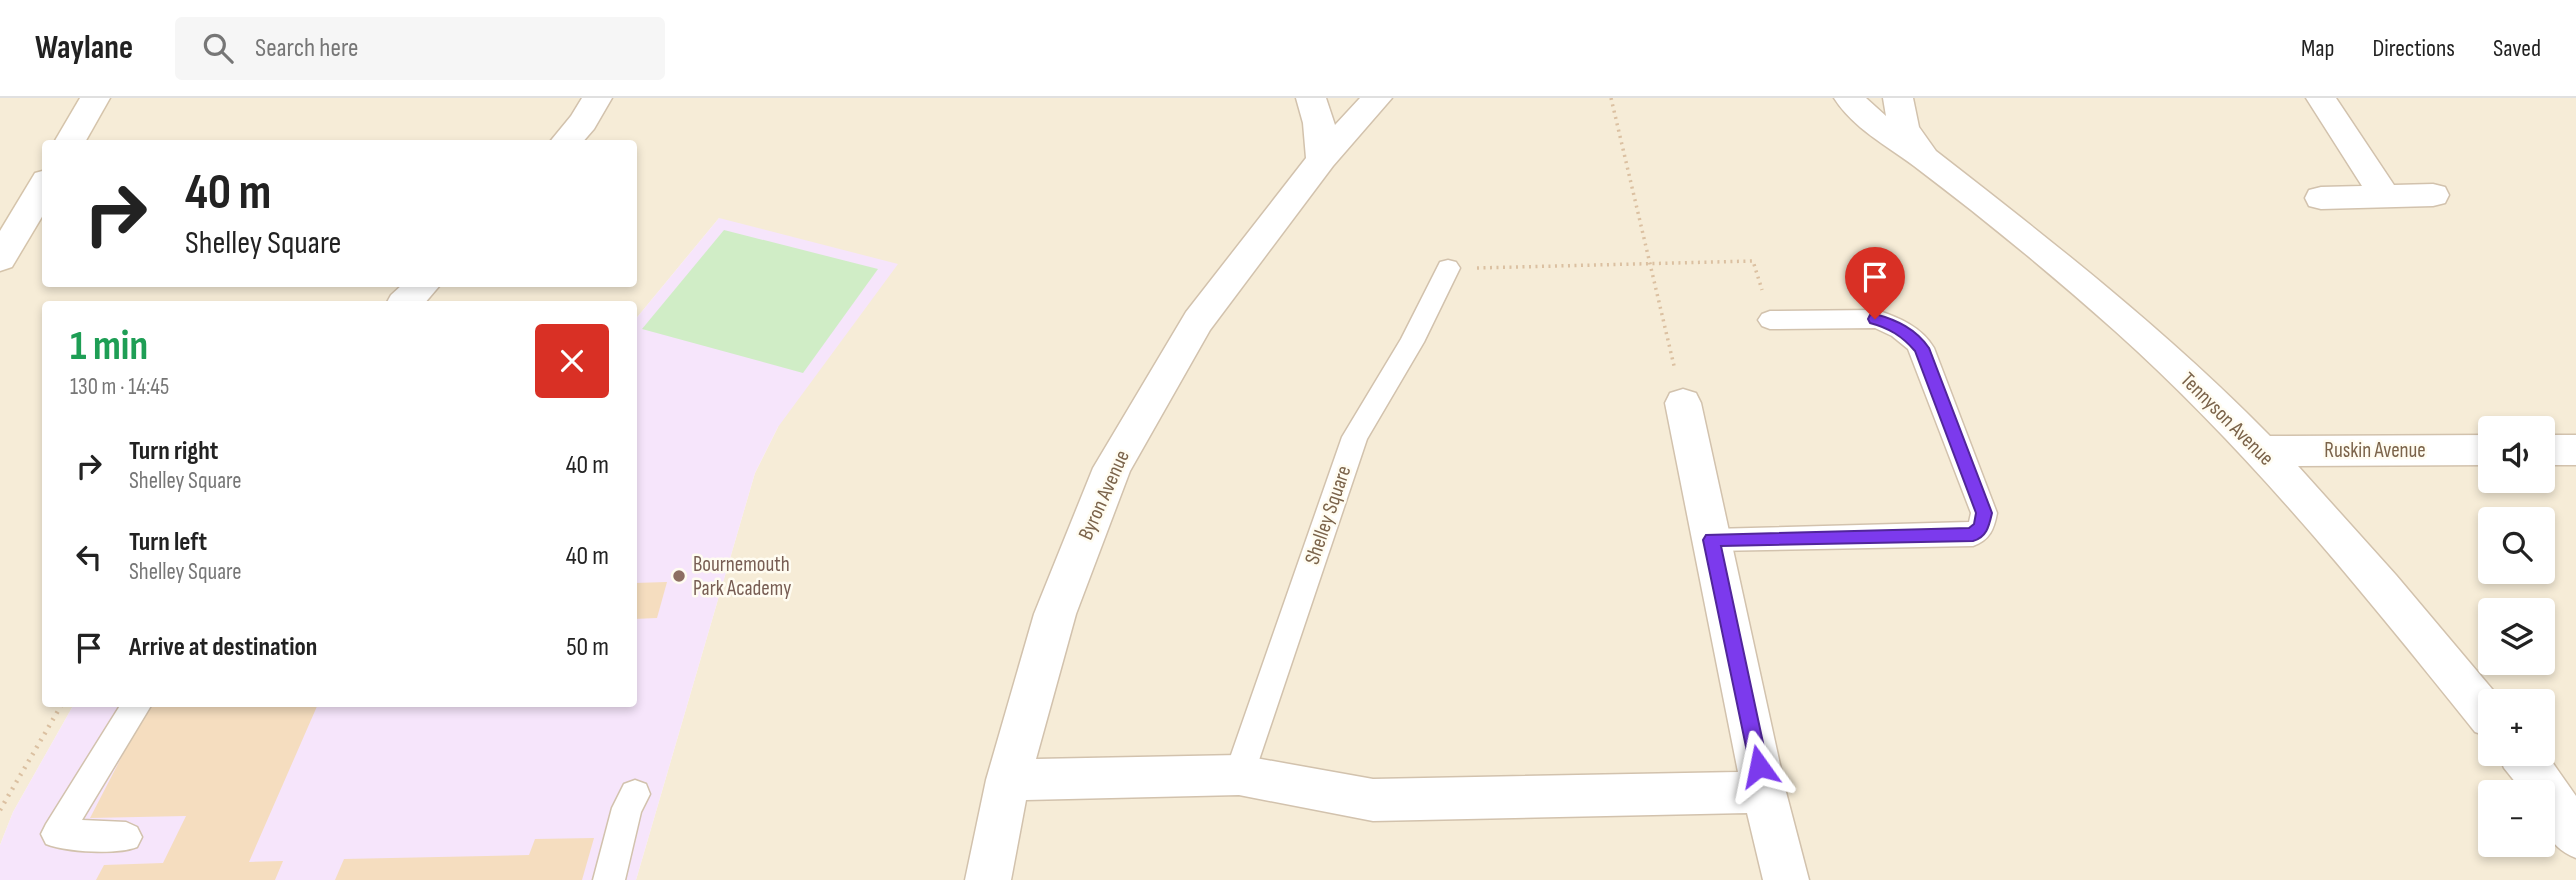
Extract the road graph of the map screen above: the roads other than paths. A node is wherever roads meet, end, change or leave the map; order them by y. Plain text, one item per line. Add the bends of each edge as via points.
1 (95, 98) edge
2 (597, 98) edge
3 (1311, 98) edge
4 (1377, 98) edge
5 (1849, 98) edge
6 (1898, 98) edge
7 (2320, 98) edge
8 (70, 140) edge
9 (567, 140) edge
10 (1926, 158) junction
11 (1322, 159) junction
12 (42, 188) edge
13 (2433, 195) dead end
14 (2385, 197) junction
15 (2321, 198) dead end
16 (0, 258) edge
17 (1448, 268) road end
18 (421, 287) edge
19 (407, 301) edge
20 (1770, 320) road end
21 (1684, 403) road end
22 (2478, 450) edge
23 (2555, 450) edge
24 (2576, 450) edge
25 (2259, 451) junction
26 (1712, 540) junction
27 (2478, 703) edge
28 (134, 707) edge
29 (2546, 770) edge
30 (1239, 775) junction
31 (1008, 780) junction
32 (1764, 792) junction
33 (635, 794) dead end
34 (2576, 835) edge
35 (126, 836) dead end
36 (609, 880) edge
37 (988, 880) edge
38 (1786, 880) edge

1 - 8 street
2 - 9 street
3 - 11 street
4 - 11 street, Byron Avenue
5 - 10 street, Tennyson Avenue via 1869,119
6 - 10 street, Tennyson Avenue via 1904,128
7 - 14 street
10 - 25 street, Tennyson Avenue via 2096,295 2189,379
11 - 31 street, Byron Avenue via 1198,321 1112,468 1055,614
12 - 16 street
13 - 14 street
14 - 15 street
17 - 30 lane, Shelley Square via 1412,342 1355,438
18 - 19 street
20 - 26 lane via 1875,319 1910,335 1922,348 1984,513 1981,527 1973,535
21 - 26 street
22 - 25 street, Ruskin Avenue
23 - 24 street
25 - 27 street, Tennyson Avenue via 2338,534
26 - 32 street
28 - 35 lane via 57,834
29 - 34 street
30 - 31 street
30 - 32 street via 1373,800
31 - 37 street, Byron Avenue
32 - 38 street
33 - 36 lane via 627,808

